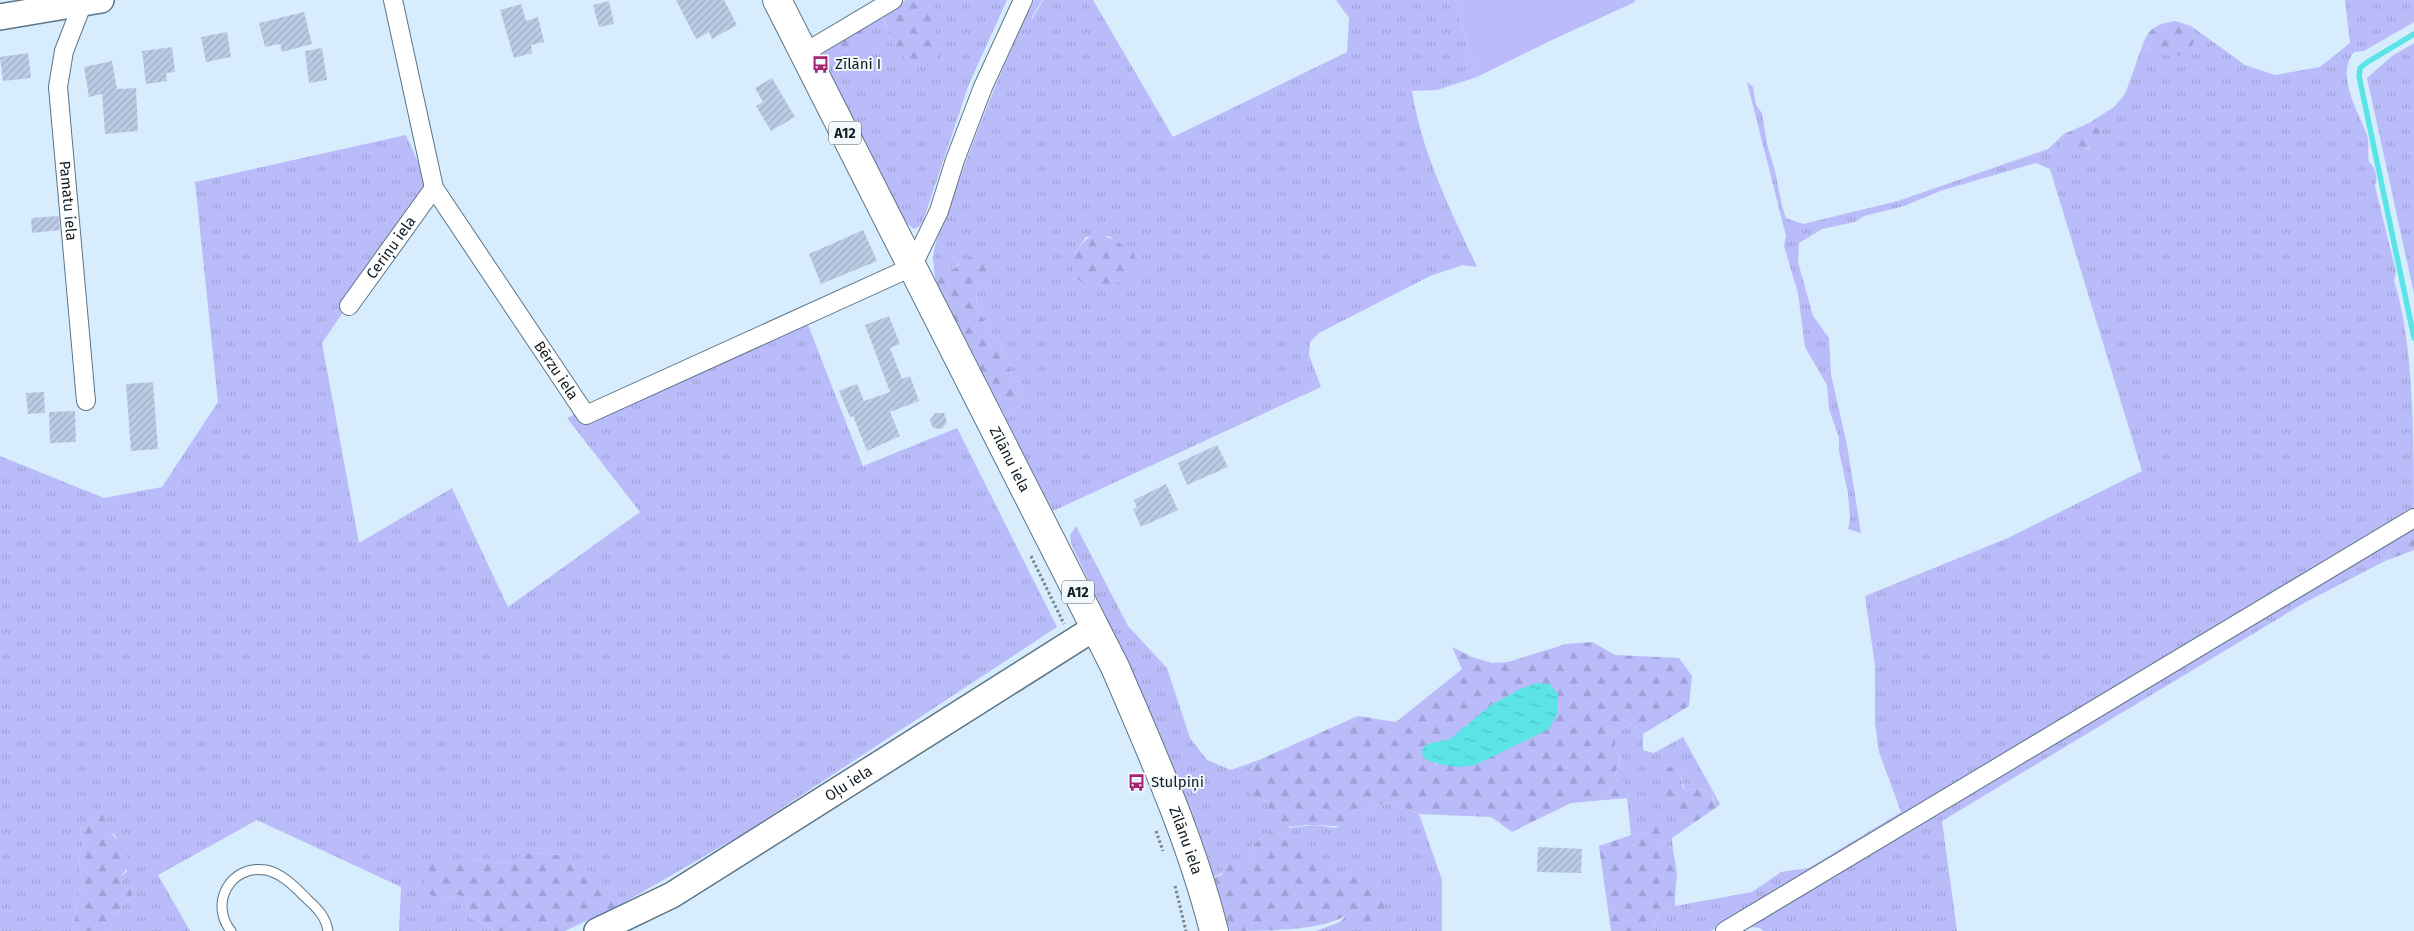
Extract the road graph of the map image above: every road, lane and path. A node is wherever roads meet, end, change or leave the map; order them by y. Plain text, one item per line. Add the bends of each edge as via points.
1 (393, 0) edge
2 (777, 0) edge
3 (892, 0) edge
4 (1023, 0) edge
5 (91, 2) edge
6 (0, 17) edge
7 (804, 53) junction
8 (434, 188) junction
9 (912, 266) junction
10 (348, 306) dead end
11 (86, 401) dead end
12 (2414, 518) edge
13 (1096, 627) junction
14 (231, 931) edge
15 (328, 931) edge
16 (597, 931) edge
17 (1214, 931) edge
18 (1725, 931) edge

1 - 8 street, Bērzu iela
2 - 7 highway, Zīlānu iela / A12
3 - 7 street
4 - 9 street via 983,87 938,211
5 - 6 street
5 - 11 street, Pamatu iela via 64,51 58,87
7 - 9 highway, Zīlānu iela / A12
8 - 9 street, Bērzu iela via 586,416
8 - 10 street, Ceriņu iela
9 - 13 highway, Zīlānu iela / A12
12 - 18 street
13 - 16 street, Oļu iela via 672,894
13 - 17 highway, Zīlānu iela / A12 via 1151,750
14 - 15 lane via 222,908 223,893 229,882 238,875 267,870 281,876 302,893 320,912

